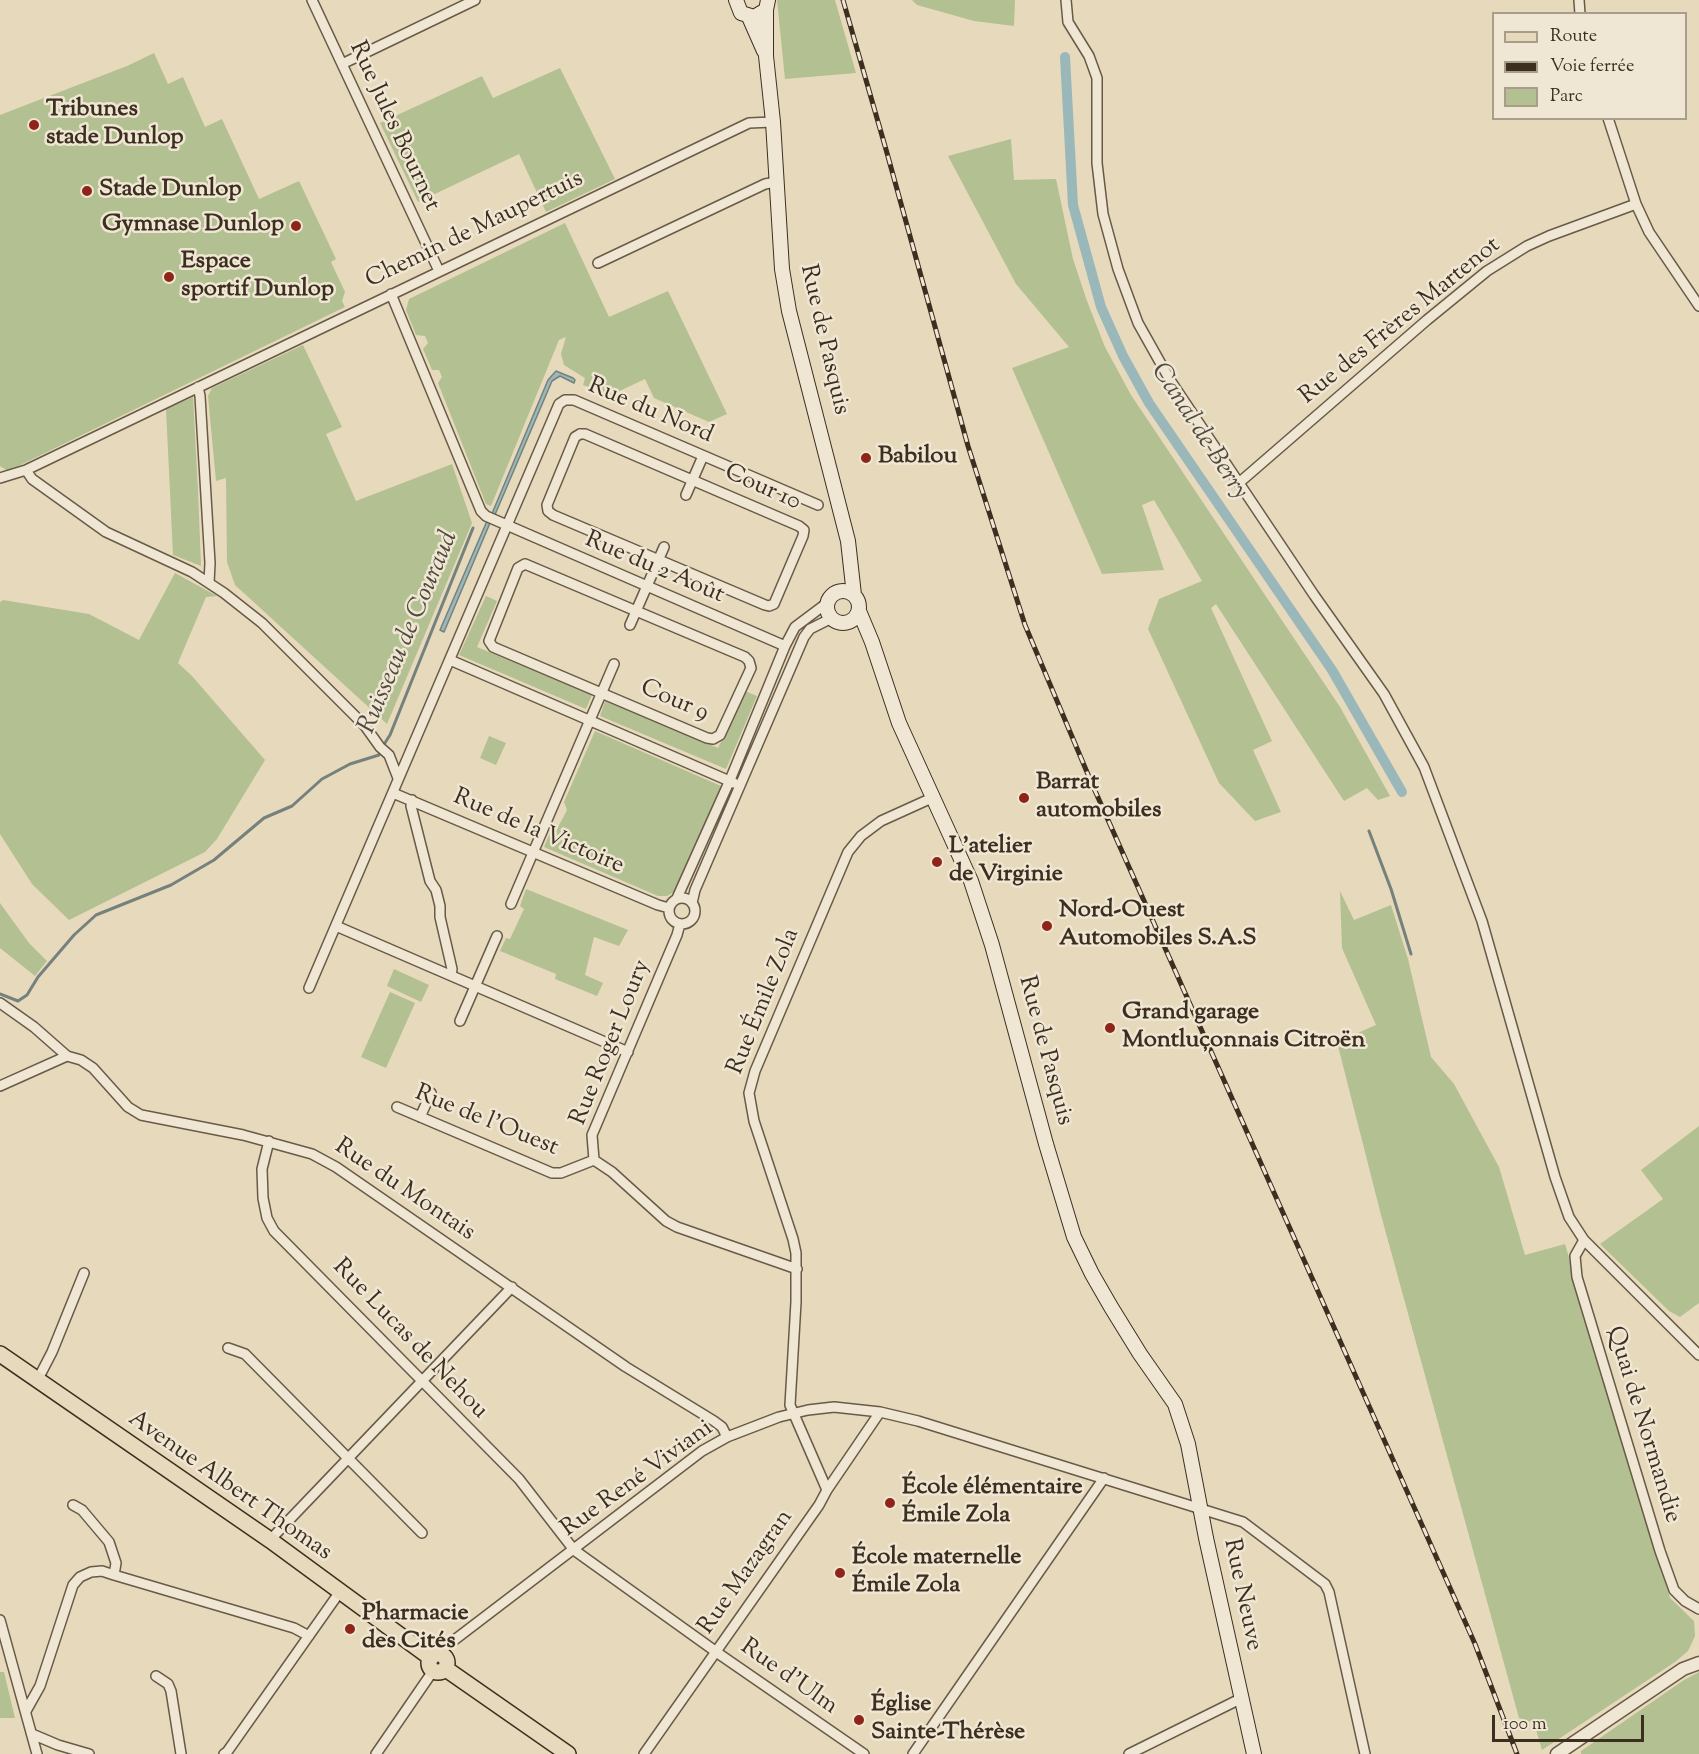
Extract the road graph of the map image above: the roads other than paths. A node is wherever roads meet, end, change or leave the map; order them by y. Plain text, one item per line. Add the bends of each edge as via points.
1 (312, 0) edge
2 (475, 0) edge
3 (1066, 0) edge
4 (732, 1) edge
5 (767, 5) edge
6 (749, 17) junction
7 (766, 56) junction
8 (342, 64) junction
9 (1609, 120) edge
10 (773, 122) junction
11 (776, 182) junction
12 (1636, 204) junction
13 (598, 263) dead end
14 (439, 271) junction
15 (391, 294) junction
16 (1699, 306) edge
17 (198, 387) junction
18 (704, 456) junction
19 (26, 470) junction
20 (0, 478) edge
21 (692, 480) junction
22 (1240, 482) junction
23 (686, 495) dead end
24 (818, 505) dead end
25 (507, 527) junction
26 (664, 547) dead end
27 (658, 560) junction
28 (851, 560) junction
29 (209, 584) junction
30 (646, 587) junction
31 (839, 591) junction
32 (854, 595) junction
33 (827, 603) junction
34 (636, 610) junction
35 (859, 611) junction
36 (839, 620) junction
37 (630, 625) dead end
38 (785, 646) junction
39 (877, 657) junction
40 (450, 660) junction
41 (614, 664) dead end
42 (601, 693) junction
43 (590, 720) junction
44 (398, 778) junction
45 (730, 780) junction
46 (739, 786) junction
47 (393, 793) junction
48 (934, 797) junction
49 (412, 800) junction
50 (532, 852) junction
51 (677, 898) junction
52 (692, 903) junction
53 (511, 904) dead end
54 (669, 908) junction
55 (680, 924) junction
56 (336, 926) junction
57 (497, 936) dead end
58 (451, 975) junction
59 (476, 985) junction
60 (309, 988) dead end
61 (0, 1003) edge
62 (460, 1021) dead end
63 (628, 1052) junction
64 (67, 1056) junction
65 (0, 1086) edge
66 (431, 1093) dead end
67 (397, 1107) dead end
68 (420, 1117) junction
69 (269, 1141) junction
70 (594, 1160) junction
71 (1584, 1240) junction
72 (797, 1269) junction
73 (84, 1273) dead end
74 (512, 1287) junction
75 (228, 1348) dead end
76 (0, 1354) edge
77 (1699, 1355) edge
78 (37, 1381) junction
79 (421, 1382) junction
80 (879, 1412) junction
81 (793, 1413) junction
82 (727, 1437) junction
83 (1188, 1444) joint
84 (348, 1459) junction
85 (1104, 1478) junction
86 (827, 1490) junction
87 (73, 1505) dead end
88 (1200, 1508) junction
89 (422, 1533) dead end
90 (270, 1540) junction
91 (574, 1550) junction
92 (114, 1575) junction
93 (339, 1593) junction
94 (1699, 1609) edge
95 (0, 1620) edge
96 (309, 1636) junction
97 (716, 1651) junction
98 (1699, 1652) edge
99 (436, 1663) junction
100 (1699, 1663) edge
101 (1683, 1670) junction
102 (156, 1676) dead end
103 (1240, 1699) junction
104 (26, 1711) junction
105 (32, 1734) junction
106 (381, 1751) edge
107 (37, 1754) edge
108 (89, 1754) edge
109 (181, 1754) edge
110 (224, 1754) edge
111 (568, 1754) edge
112 (644, 1754) edge
113 (864, 1754) edge
114 (913, 1754) edge
115 (1130, 1754) edge
116 (1254, 1754) edge
117 (1365, 1754) edge
118 (1557, 1754) edge

1 - 8 street, Rue Jules Bournet
2 - 8 street
3 - 22 street via 1068,22 1089,56 1097,78 1099,186 1103,214 1127,296 1159,361
4 - 6 main road
5 - 6 main road via 759,16
5 - 7 main road, Rue de Pasquis
6 - 7 main road, Rue de Pasquis
7 - 10 main road, Rue de Pasquis
8 - 14 street, Rue Jules Bournet
9 - 12 street
10 - 11 main road, Rue de Pasquis
10 - 14 street, Chemin de Maupertuis via 749,123
11 - 13 street
11 - 28 main road, Rue de Pasquis via 789,311
12 - 16 street via 1649,232
12 - 22 street, Rue des Frères Martenot via 1548,236 1488,271
14 - 15 street, Chemin de Maupertuis
15 - 17 street, Chemin de Maupertuis
15 - 25 street, Rue du 2 Août via 481,511
17 - 19 street, Chemin de Maupertuis
17 - 29 street
18 - 21 street
18 - 24 street, Rue du Nord
18 - 25 street, Rue du Nord via 574,400 565,400 559,404
19 - 20 street, Chemin de Maupertuis
19 - 29 street via 32,479 106,532 192,572
21 - 23 street
21 - 27 street, Cour 10 via 585,434 576,437 571,447 548,511
21 - 27 street, Cour 10 via 800,526 803,536 774,604 769,606
22 - 71 street via 1412,741 1482,921 1562,1201
25 - 30 street, Rue du 2 Août
25 - 40 street
26 - 27 street
27 - 30 street
28 - 31 main road
28 - 32 main road, Rue de Pasquis
29 - 44 street via 270,631 350,709 383,749
30 - 34 street
30 - 38 street, Rue du 2 Août
31 - 32 main road
31 - 33 main road
32 - 35 main road
33 - 36 main road
33 - 38 street via 795,627
34 - 37 street
34 - 42 street, Cour 9 via 525,564 518,568 490,644
34 - 42 street, Cour 9 via 745,657 751,668 736,704 720,735 713,739
35 - 36 main road via 854,619
35 - 39 main road, Rue de Pasquis
36 - 39 main road, Rue de Pasquis via 866,640
36 - 46 street, Rue Roger Loury via 810,629 804,638
38 - 45 street
39 - 48 main road, Rue de Pasquis via 898,723
40 - 43 street
40 - 44 street
41 - 42 street
42 - 43 street
43 - 45 street
43 - 50 street
44 - 47 street
45 - 46 street
45 - 51 street
46 - 52 street, Rue Roger Loury
47 - 49 street, Rue de la Victoire
47 - 56 street
48 - 72 street, Rue Émile Zola via 881,821 848,852 754,1071 749,1093 754,1121 793,1239
48 - 83 main road, Rue de Pasquis via 971,881 990,937 1074,1237 1111,1307 1175,1404
49 - 50 street, Rue de la Victoire
49 - 58 street via 424,860 440,906
50 - 53 street
50 - 54 street, Rue de la Victoire
51 - 52 street
51 - 54 street
52 - 55 street, Rue Roger Loury via 692,919
54 - 55 street via 670,917
55 - 63 street, Rue Roger Loury
56 - 58 street
56 - 60 street
57 - 59 street
58 - 59 street
59 - 62 street
59 - 63 street
61 - 64 street, Rue du Montais
63 - 70 street, Rue Roger Loury via 592,1135
64 - 65 street
64 - 69 street, Rue du Montais via 93,1068 128,1107 141,1115
66 - 68 street
67 - 68 street, Rue de l'Ouest
68 - 70 street, Rue de l'Ouest via 552,1173
69 - 74 street, Rue du Montais via 328,1162
69 - 79 street, Rue Lucas de Nehou via 262,1169 263,1198 274,1231
70 - 72 street, Rue Roger Loury via 677,1227
71 - 77 street
71 - 94 street, Quai de Normandie via 1575,1256 1577,1277 1667,1572 1678,1595
72 - 81 street, Rue Émile Zola via 790,1405
73 - 78 street
74 - 79 street
74 - 82 street, Rue du Montais via 626,1367 714,1421
75 - 84 street via 245,1354
76 - 78 main road, Avenue Albert Thomas
78 - 90 main road, Avenue Albert Thomas
79 - 84 street
79 - 91 street, Rue Lucas de Nehou via 519,1479
80 - 81 street, Rue René Viviani via 834,1407
80 - 85 street, Rue René Viviani
80 - 86 street, Rue Mazagran
81 - 82 street, Rue René Viviani
81 - 86 street
82 - 91 street, Rue René Viviani via 702,1451
83 - 88 main road, Rue Neuve
84 - 89 street
84 - 90 street
85 - 88 street, Rue René Viviani
85 - 114 street
86 - 97 street, Rue Mazagran
87 - 92 street via 109,1542 116,1563
88 - 103 main road, Rue Neuve
88 - 117 street, Rue René Viviani via 1243,1522 1325,1584
90 - 93 main road, Avenue Albert Thomas
91 - 97 street, Rue d'Ulm
91 - 99 street, Rue René Viviani
92 - 96 street via 294,1628
92 - 104 street via 92,1572 73,1585 40,1686
93 - 96 street
93 - 99 main road, Avenue Albert Thomas
95 - 104 street
96 - 110 street
97 - 112 street, Rue Mazagran
97 - 113 street, Rue d'Ulm
98 - 101 street
99 - 106 street, Rue René Viviani
99 - 111 main road, Avenue Albert Thomas
100 - 101 street
101 - 118 street
102 - 109 street via 171,1691
103 - 115 street
103 - 116 main road, Rue Neuve
104 - 105 street
105 - 107 street
105 - 108 street

